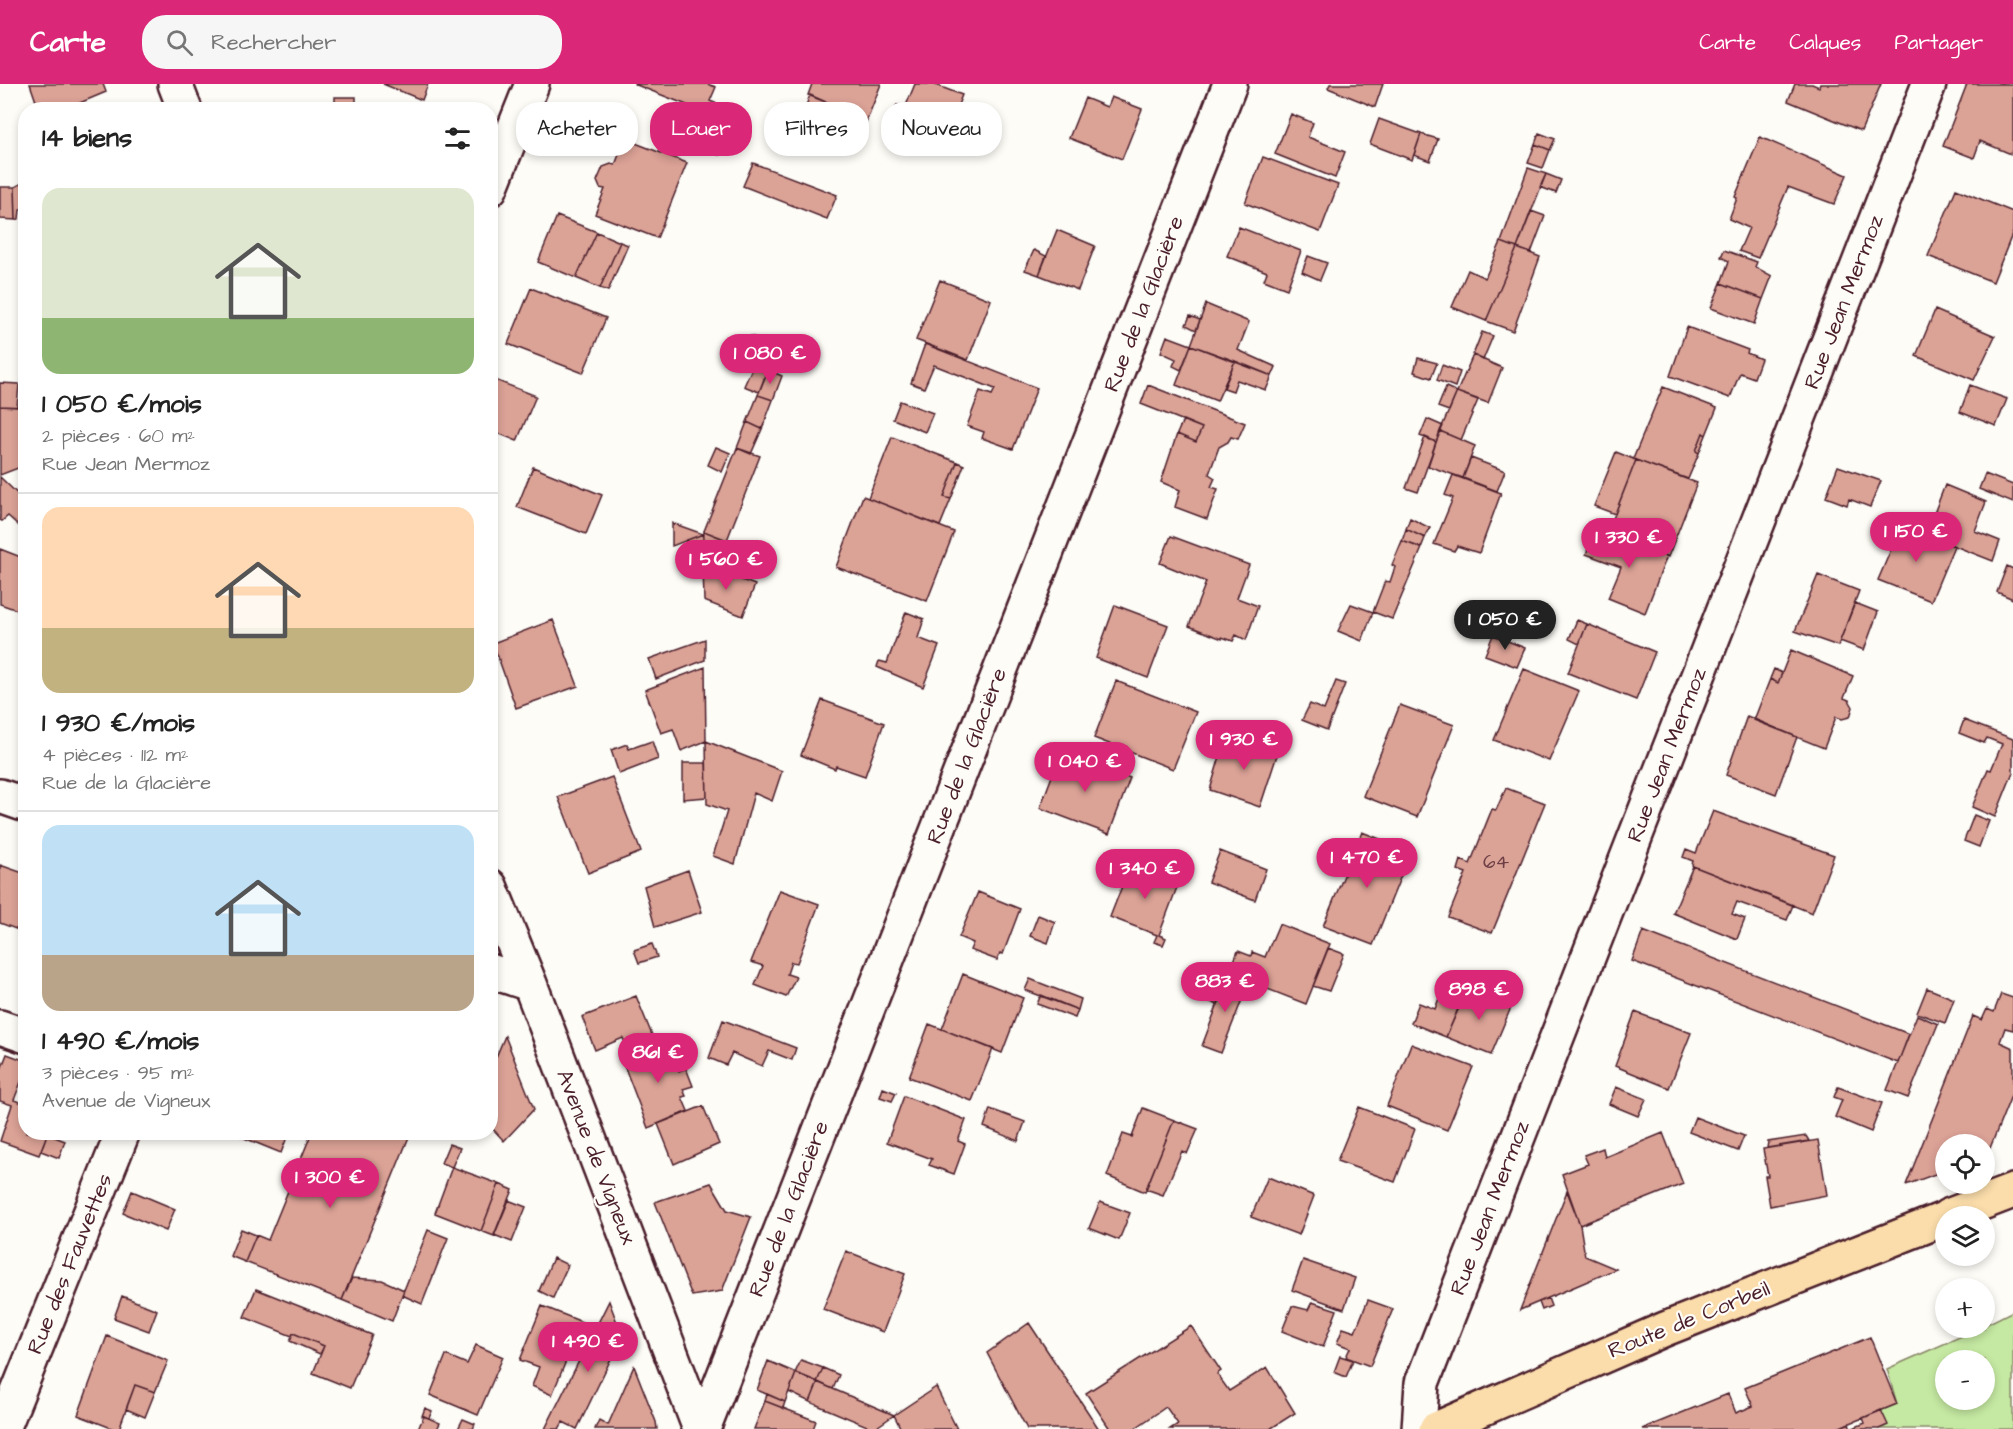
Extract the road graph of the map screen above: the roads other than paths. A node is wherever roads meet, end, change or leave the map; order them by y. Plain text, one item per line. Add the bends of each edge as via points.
1 (175, 84) edge
2 (532, 84) edge
3 (1230, 84) edge
4 (1929, 84) edge
5 (182, 102) edge
6 (498, 169) edge
7 (0, 796) edge
8 (18, 802) edge
9 (498, 906) edge
10 (498, 974) edge
11 (530, 984) junction
12 (0, 1027) edge
13 (18, 1033) edge
14 (120, 1140) edge
15 (2013, 1191) edge
16 (1975, 1206) edge
17 (1935, 1222) edge
18 (3, 1429) edge
19 (702, 1429) edge
20 (1419, 1429) edge
21 (1436, 1429) edge

1 - 5 street
2 - 6 street
3 - 19 street, Rue de la Glacière
4 - 20 street, Rue Jean Mermoz via 1422,1383
7 - 8 street
9 - 11 street, Avenue de Vigneux
10 - 11 street
11 - 19 street, Avenue de Vigneux
12 - 13 street
14 - 18 street, Rue des Fauvettes
15 - 16 main road, Route de Corbeil
17 - 21 main road, Route de Corbeil via 1665,1329

